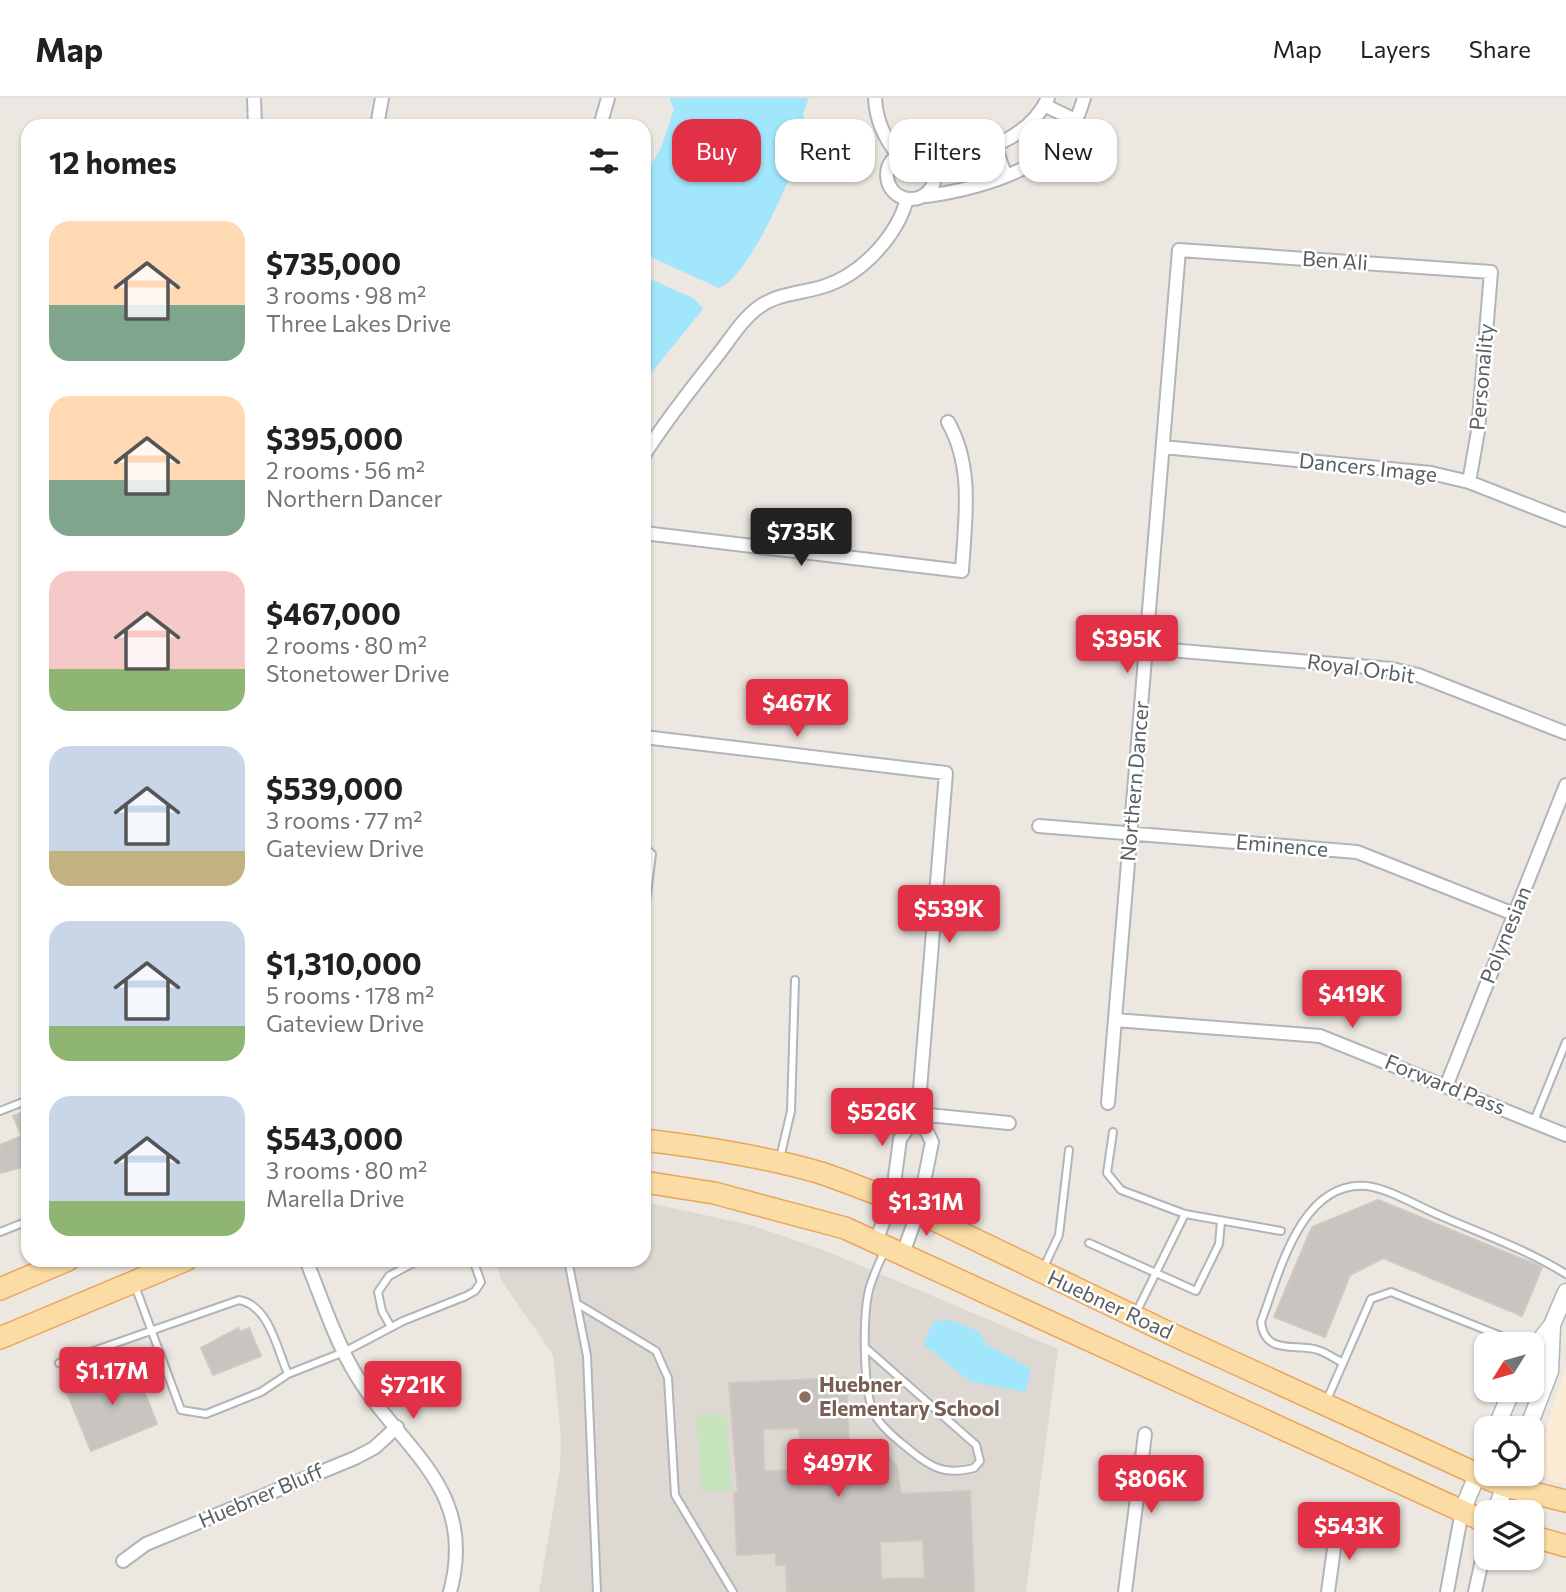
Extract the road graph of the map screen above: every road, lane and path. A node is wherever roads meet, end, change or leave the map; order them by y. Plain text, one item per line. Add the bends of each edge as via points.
1 (254, 98) edge
2 (382, 98) edge
3 (608, 98) edge
4 (876, 98) edge
5 (1084, 98) edge
6 (1046, 101) edge
7 (255, 119) edge
8 (378, 119) edge
9 (602, 119) edge
10 (1073, 119) edge
11 (1075, 119) edge
12 (1005, 141) edge
13 (889, 142) edge
14 (889, 166) edge
15 (1019, 167) edge
16 (1005, 174) edge
17 (935, 182) edge
18 (984, 182) edge
19 (928, 196) junction
20 (907, 199) junction
21 (1179, 250) joint
22 (1491, 272) joint
23 (948, 422) dead end
24 (651, 445) edge
25 (1163, 447) junction
26 (1469, 482) junction
27 (1566, 520) edge
28 (651, 534) edge
29 (1146, 648) junction
30 (1566, 733) edge
31 (651, 738) edge
32 (1566, 785) edge
33 (1039, 826) dead end
34 (1130, 833) junction
35 (1514, 914) junction
36 (795, 980) dead end
37 (1115, 1020) junction
38 (1566, 1042) edge
39 (1447, 1084) junction
40 (21, 1103) edge
41 (1108, 1103) dead end
42 (0, 1111) edge
43 (918, 1114) junction
44 (1534, 1121) junction
45 (1009, 1123) dead end
46 (1113, 1132) dead end
47 (1566, 1135) edge
48 (651, 1141) edge
49 (1069, 1150) dead end
50 (778, 1163) junction
51 (651, 1183) edge
52 (892, 1199) junction
53 (918, 1212) junction
54 (1185, 1214) junction
55 (1221, 1221) junction
56 (21, 1224) edge
57 (1281, 1231) dead end
58 (0, 1232) edge
59 (1089, 1243) dead end
60 (888, 1247) junction
61 (52, 1267) edge
62 (169, 1267) edge
63 (309, 1267) edge
64 (406, 1267) edge
65 (476, 1267) edge
66 (570, 1267) edge
67 (1041, 1272) junction
68 (1156, 1273) junction
69 (1566, 1275) edge
70 (133, 1282) junction
71 (0, 1289) edge
72 (1566, 1292) edge
73 (578, 1304) junction
74 (1135, 1316) junction
75 (1552, 1325) junction
76 (391, 1327) junction
77 (152, 1331) junction
78 (1490, 1332) edge
79 (1544, 1333) edge
80 (0, 1338) edge
81 (867, 1349) junction
82 (344, 1352) junction
83 (1544, 1353) edge
84 (1551, 1355) junction
85 (59, 1363) dead end
86 (1343, 1363) junction
87 (288, 1374) junction
88 (1325, 1404) junction
89 (1533, 1416) edge
90 (397, 1427) junction
91 (1145, 1434) dead end
92 (1474, 1473) edge
93 (1474, 1479) edge
94 (1523, 1486) edge
95 (1566, 1502) edge
96 (1462, 1511) junction
97 (1474, 1516) edge
98 (1337, 1527) dead end
99 (1544, 1540) edge
100 (1566, 1546) edge
101 (123, 1561) dead end
102 (1480, 1570) edge
103 (450, 1592) edge
104 (597, 1592) edge
105 (733, 1592) edge
106 (1125, 1592) edge
107 (1328, 1592) edge
108 (1447, 1592) edge
109 (1475, 1592) edge

1 - 7 street
2 - 8 street
3 - 9 street
4 - 13 street via 876,114
5 - 11 street
6 - 10 street
6 - 12 street via 1018,134
14 - 20 street via 888,181 896,194
15 - 16 street
17 - 19 street
18 - 19 street
19 - 20 street
20 - 24 street via 892,231 851,273 826,286 795,292 759,307
21 - 22 street, Ben Ali
21 - 25 street, Northern Dancer
22 - 26 street, Personality via 1478,431
23 - 28 street via 961,447 967,477 962,570
25 - 26 street, Dancers Image via 1431,473
25 - 29 street, Northern Dancer
26 - 27 street, Dancers Image
29 - 30 street, Royal Orbit via 1392,669
29 - 34 street, Northern Dancer
31 - 43 street via 946,773
32 - 35 street, Polynesian
33 - 34 street, Eminence
34 - 35 street, Eminence via 1357,852
34 - 37 street, Northern Dancer
35 - 39 street, Polynesian
36 - 50 lane via 791,1111
37 - 39 street, Forward Pass via 1320,1036
37 - 41 street, Northern Dancer
38 - 44 lane
39 - 44 street, Forward Pass
40 - 42 lane
43 - 45 street
43 - 52 street via 901,1139
43 - 53 street via 932,1142
44 - 47 street, Forward Pass
46 - 54 lane via 1107,1173 1121,1191
48 - 50 main road, Huebner Road
49 - 67 lane via 1059,1235
50 - 52 main road, Huebner Road
51 - 60 main road, Huebner Road via 780,1209
52 - 53 main road, Huebner Road
52 - 60 street
53 - 60 street
53 - 67 main road, Huebner Road
54 - 55 lane
54 - 68 lane
55 - 57 lane
55 - 68 lane via 1219,1244 1196,1290
56 - 58 lane
59 - 68 lane
60 - 81 lane via 869,1290
60 - 96 main road, Huebner Road
61 - 71 main road
62 - 70 main road
63 - 82 street
64 - 76 lane via 389,1276 378,1292
65 - 76 lane via 481,1282 475,1291
66 - 73 lane
67 - 74 main road, Huebner Road
68 - 74 lane
69 - 86 lane via 1370,1186 1341,1189 1296,1228 1261,1322 1272,1343 1317,1350
70 - 77 lane
70 - 80 main road
72 - 75 street
73 - 104 lane via 587,1356
73 - 105 lane via 656,1351 664,1365 675,1494
74 - 88 main road, Huebner Road
75 - 79 street
75 - 84 street
76 - 82 lane
77 - 85 lane
77 - 87 lane via 239,1300 250,1302 260,1310
77 - 87 lane via 181,1410 206,1414 261,1392
78 - 86 lane via 1391,1292 1371,1299
81 - 81 lane via 869,1396 883,1425 933,1468 945,1472 974,1468 980,1461 976,1445
82 - 87 lane
82 - 90 street via 367,1392
83 - 84 lane
84 - 89 street via 1550,1371
86 - 88 lane
88 - 92 main road, Huebner Road
90 - 101 street, Huebner Bluff via 355,1458 146,1544
90 - 103 street via 441,1488 455,1524 457,1567
91 - 106 street
93 - 96 street
94 - 95 main road, Huebner Road
96 - 97 main road, Huebner Road
96 - 108 street
98 - 107 street
99 - 100 main road
102 - 109 street

